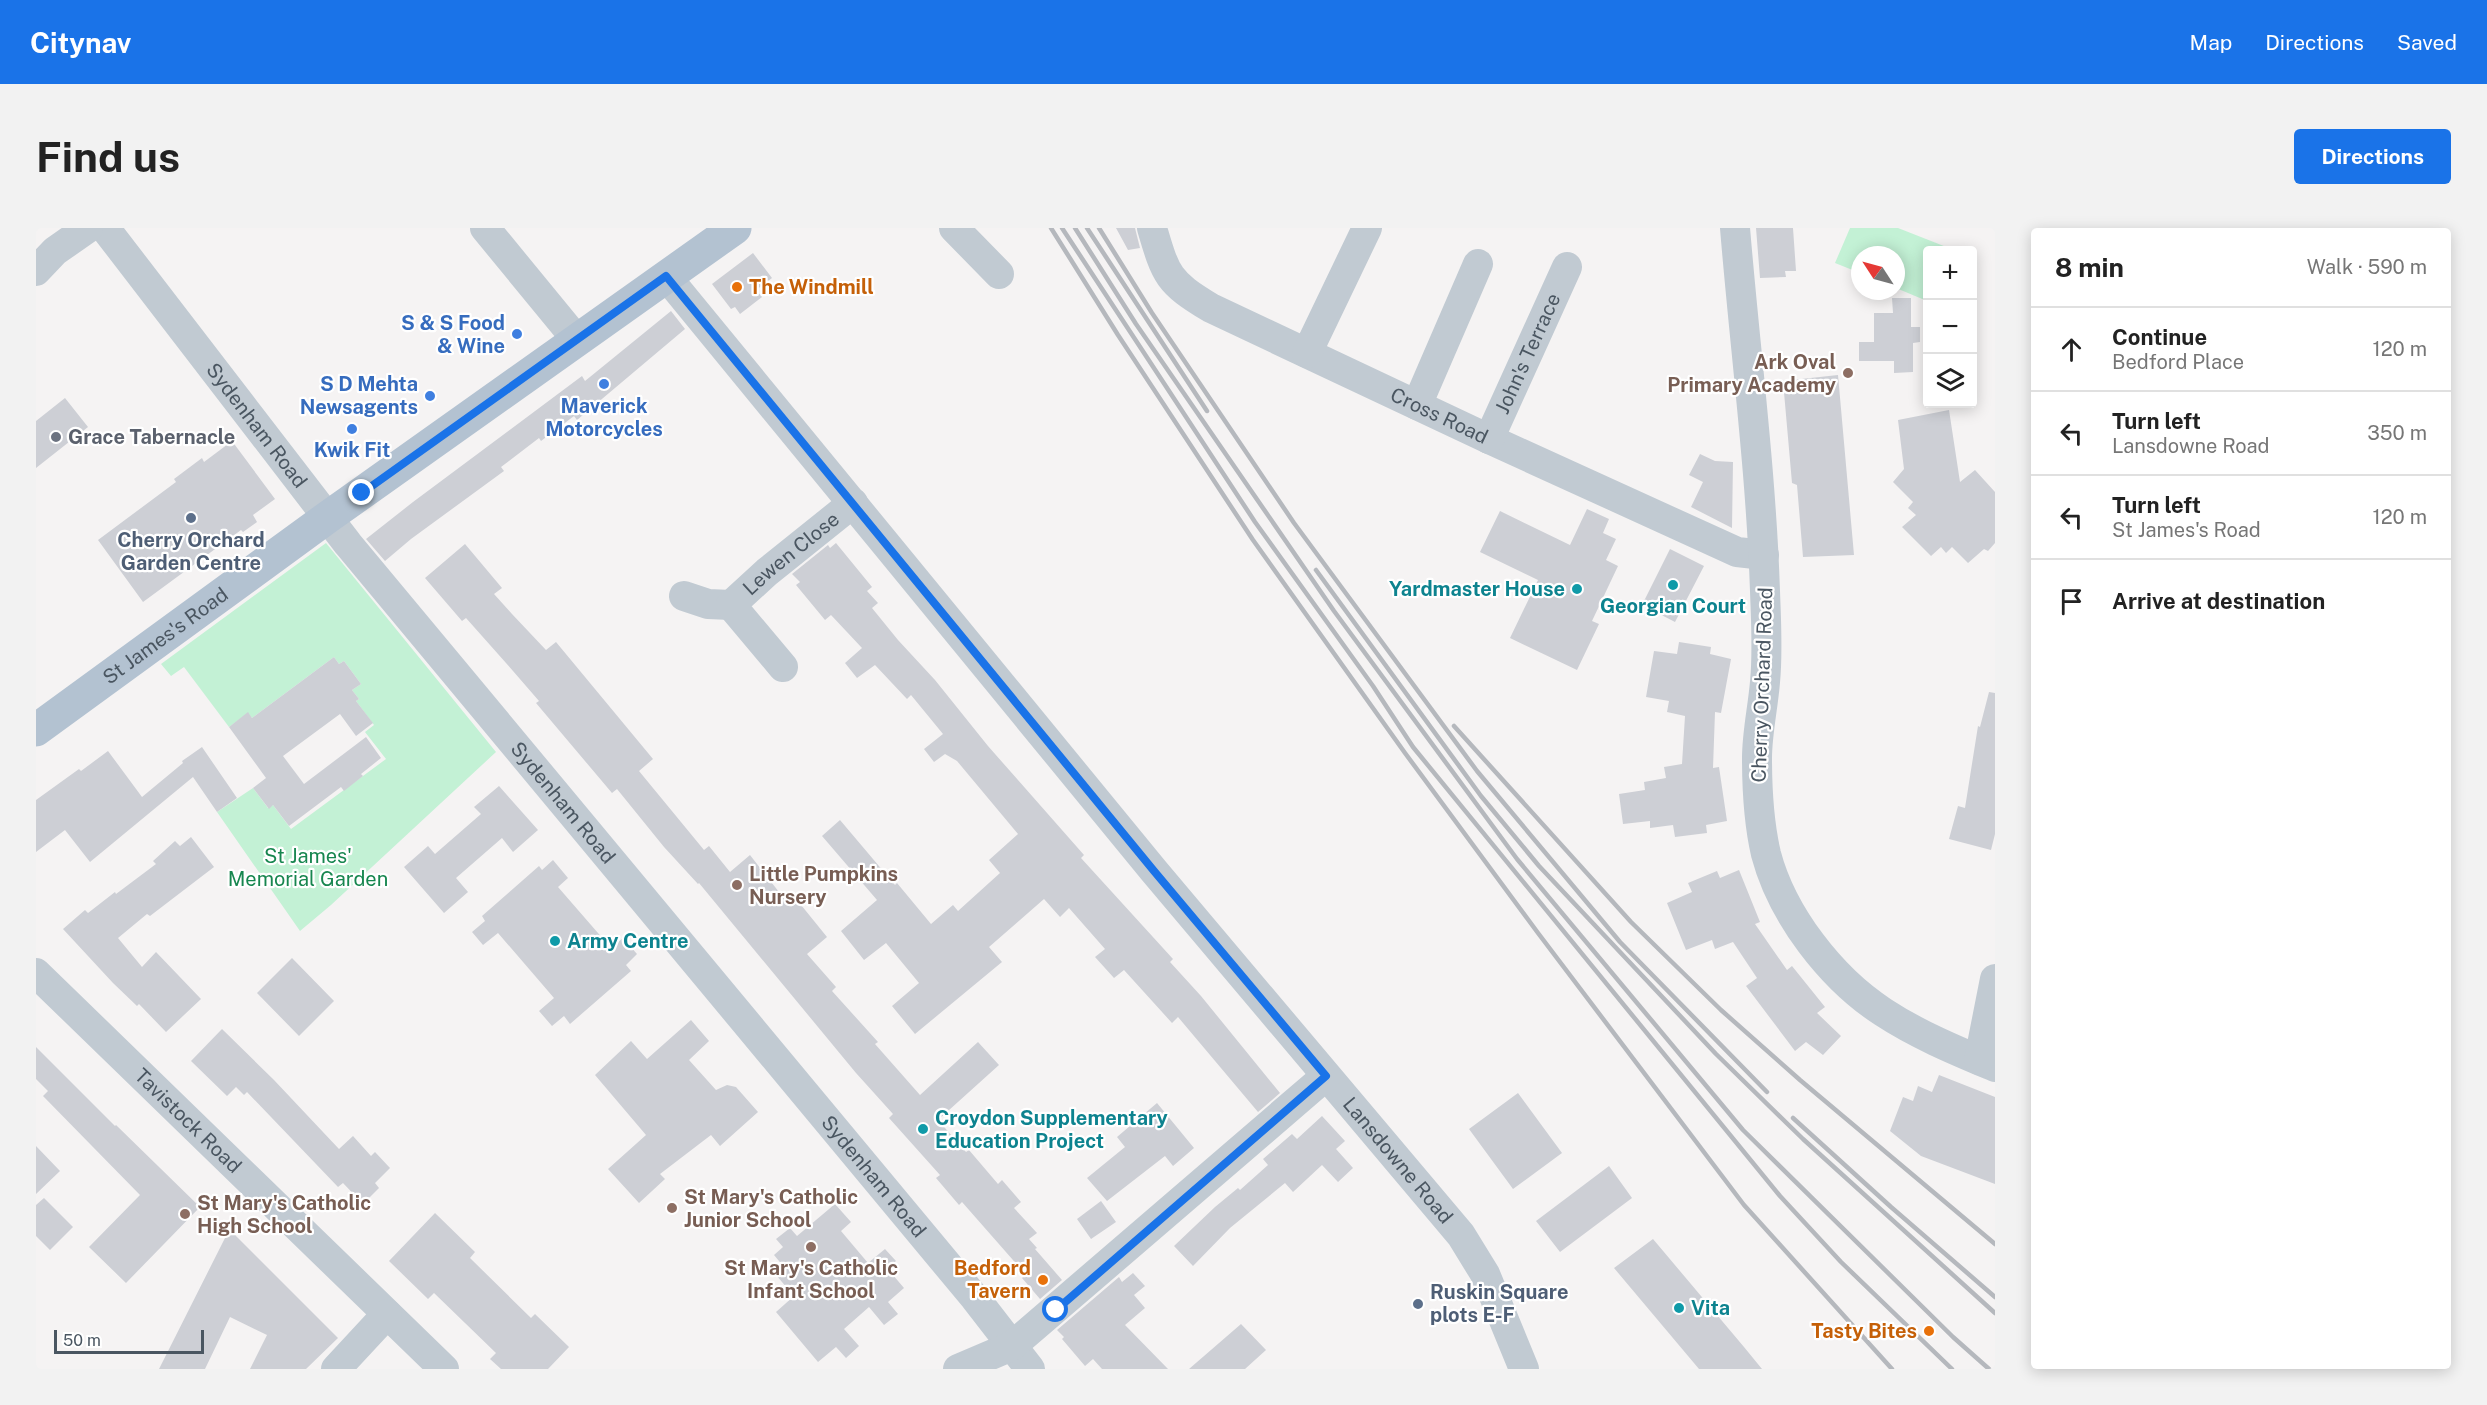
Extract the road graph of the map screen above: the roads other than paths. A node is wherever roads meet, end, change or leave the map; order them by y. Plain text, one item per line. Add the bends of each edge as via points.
1 (88, 228) edge
2 (105, 228) edge
3 (485, 228) edge
4 (735, 228) edge
5 (954, 228) edge
6 (1152, 228) edge
7 (1367, 228) edge
8 (1735, 228) edge
9 (1478, 264) dead end
10 (1567, 267) dead end
11 (36, 271) edge
12 (999, 274) dead end
13 (666, 276) junction
14 (577, 340) junction
15 (1294, 347) junction
16 (1417, 405) junction
17 (1489, 439) junction
18 (853, 503) junction
19 (328, 517) junction
20 (1764, 555) junction
21 (684, 596) dead end
22 (731, 605) junction
23 (783, 666) dead end
24 (36, 730) edge
25 (36, 973) edge
26 (1995, 979) edge
27 (1987, 1064) edge
28 (1326, 1076) junction
29 (387, 1314) junction
30 (1012, 1346) junction
31 (336, 1369) edge
32 (444, 1369) edge
33 (958, 1369) edge
34 (1030, 1369) edge
35 (1524, 1369) edge

1 - 11 street via 55,251
2 - 19 street, Sydenham Road
3 - 14 street
4 - 13 main road, St James's Road
5 - 12 street
6 - 15 street, Cross Road via 1167,272 1178,287 1211,308
7 - 15 street
8 - 20 street, Cherry Orchard Road
9 - 16 street
10 - 17 street, John's Terrace
13 - 14 main road, St James's Road
13 - 18 street, Lansdowne Road
14 - 19 main road, St James's Road
15 - 16 street, Cross Road
16 - 17 street, Cross Road
17 - 20 street, Cross Road via 1737,552
18 - 22 street, Lewen Close
18 - 28 street, Lansdowne Road
19 - 24 main road, St James's Road
19 - 30 street, Sydenham Road
20 - 27 street, Cherry Orchard Road via 1766,659 1757,757 1763,839 1772,874 1828,966 1882,1012 1927,1038
21 - 22 street, Lewen Close via 708,604
22 - 23 street, Lewen Close
25 - 29 street, Tavistock Road
26 - 27 street
28 - 30 street
28 - 35 street, Lansdowne Road via 1467,1243 1485,1274
29 - 31 street
29 - 32 street, Tavistock Road
30 - 33 street
30 - 34 street, Sydenham Road

